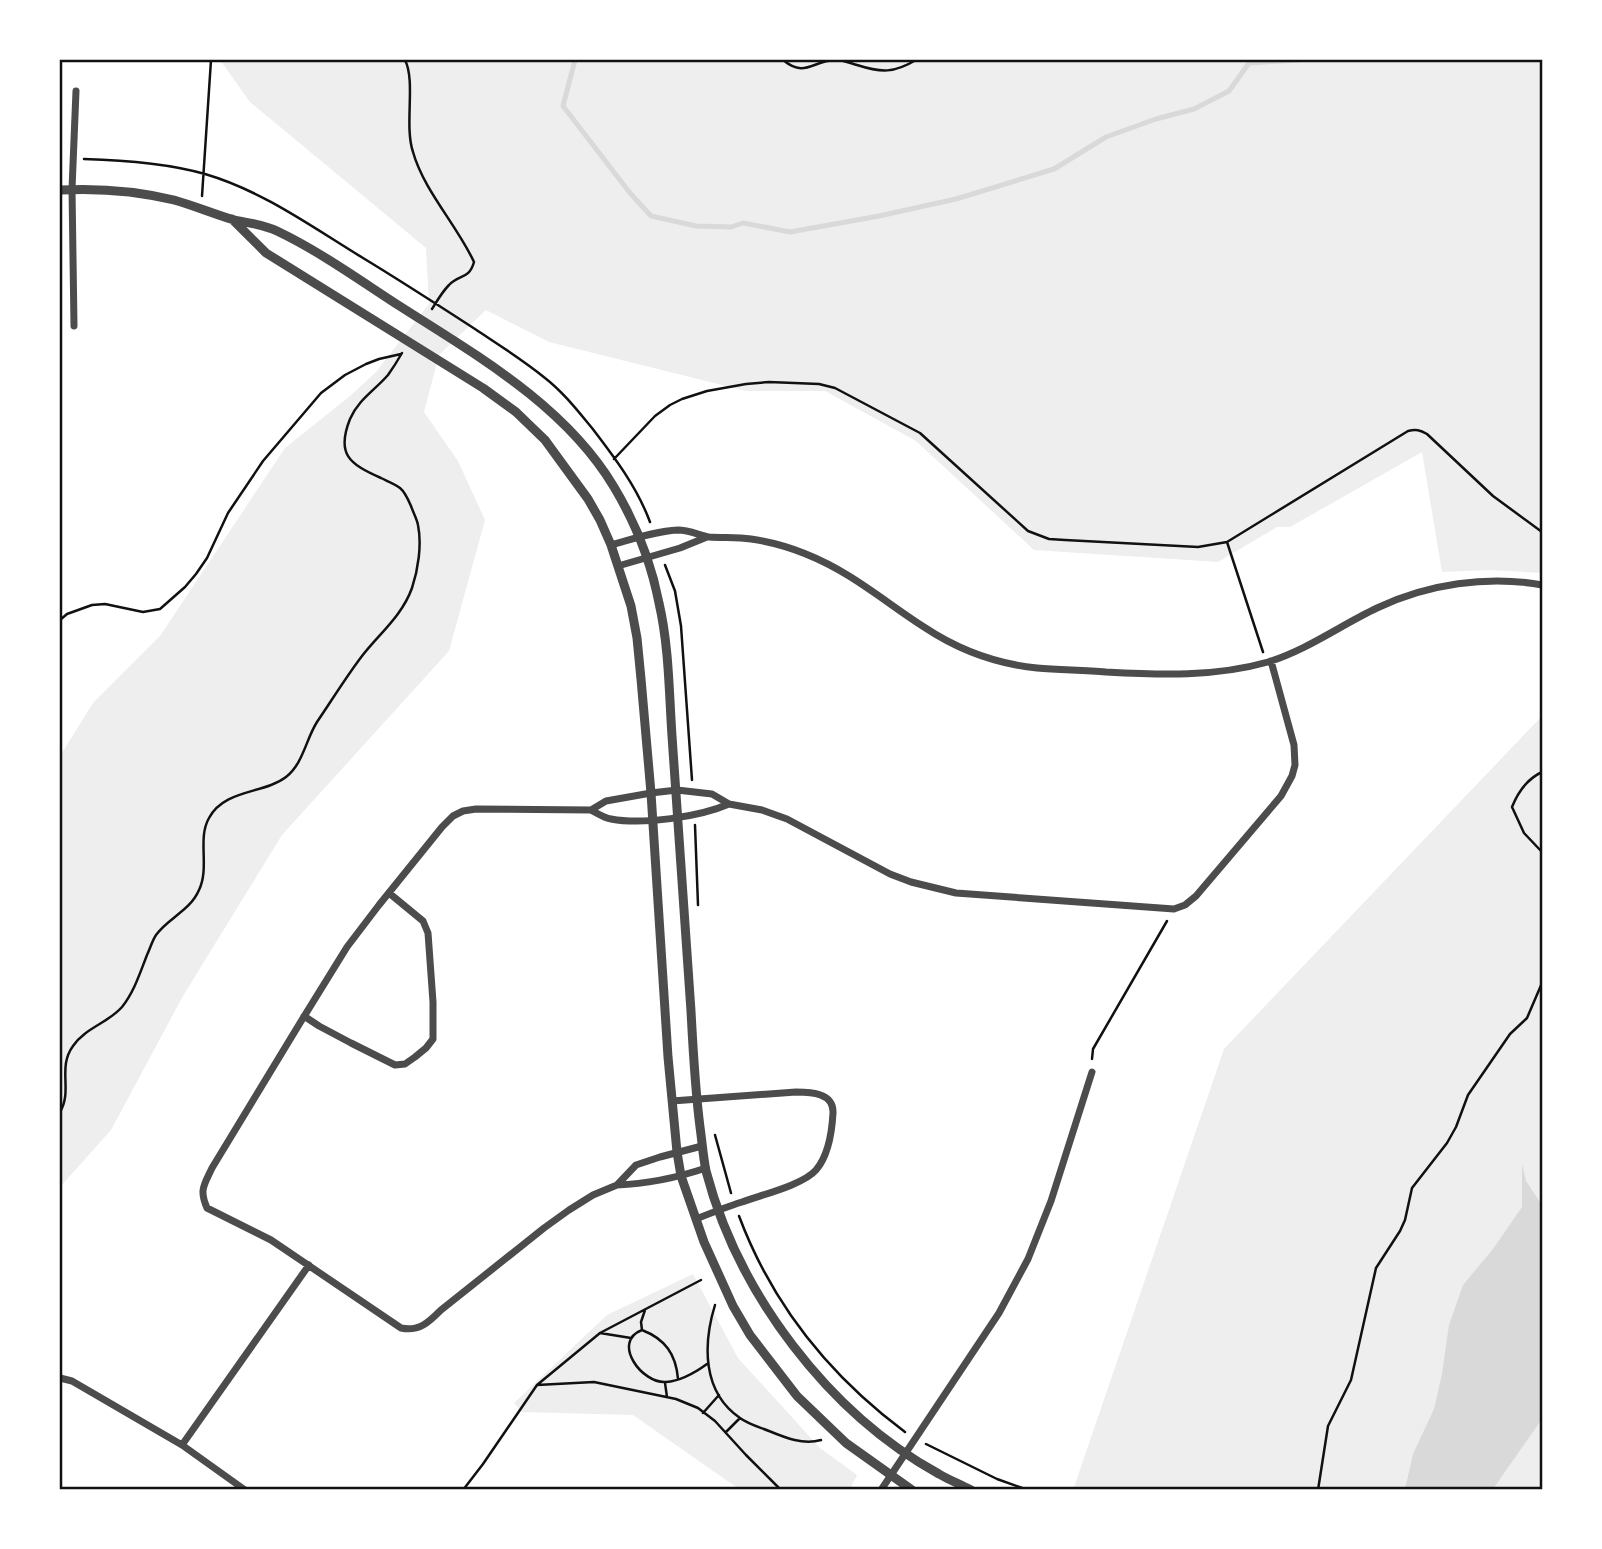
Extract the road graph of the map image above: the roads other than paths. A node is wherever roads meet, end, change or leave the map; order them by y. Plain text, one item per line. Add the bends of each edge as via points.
1 (76, 91) dead end
2 (72, 189) junction
3 (60, 190) edge
4 (232, 219) junction
5 (74, 326) dead end
6 (639, 537) junction
7 (707, 537) junction
8 (611, 545) junction
9 (647, 558) junction
10 (618, 566) junction
11 (1542, 584) edge
12 (1268, 662) junction
13 (677, 790) junction
14 (651, 793) junction
15 (729, 804) junction
16 (591, 810) junction
17 (677, 816) junction
18 (652, 820) junction
19 (389, 893) junction
20 (304, 1016) junction
21 (1092, 1072) road end
22 (696, 1100) junction
23 (672, 1101) junction
24 (702, 1146) junction
25 (677, 1152) junction
26 (706, 1168) junction
27 (681, 1176) junction
28 (617, 1185) junction
29 (720, 1210) junction
30 (696, 1219) junction
31 (309, 1265) junction
32 (60, 1378) edge
33 (182, 1445) junction
34 (905, 1453) junction
35 (890, 1475) junction
36 (245, 1489) edge
37 (881, 1489) edge
38 (912, 1489) edge
39 (971, 1489) edge

1 - 2 street
2 - 3 street
2 - 4 street via 153,195
2 - 5 street
4 - 6 street via 271,228 296,241 424,321 550,411 602,468
4 - 8 street via 266,253 516,412 568,470
6 - 7 street via 682,530
6 - 8 street
6 - 9 street
7 - 9 street
7 - 12 street via 770,542 809,555 947,641 1011,664 1176,675
8 - 10 street
9 - 10 street
9 - 13 street via 664,634
10 - 14 street via 637,638
11 - 12 street via 1477,582 1418,592
12 - 15 street via 1294,745 1292,776 1281,796 1196,896 1174,909 947,891 890,874 786,819
13 - 14 street
13 - 15 street via 712,794
13 - 17 street
14 - 16 street via 606,801
14 - 18 street
15 - 17 street
16 - 18 street via 608,818
16 - 19 street via 463,811 442,827
17 - 18 street
17 - 22 street
18 - 23 street
19 - 20 street via 347,947
19 - 20 street via 423,921 428,933 433,1039 415,1057 396,1065
20 - 31 street via 212,1168 202,1197 207,1208
21 - 34 street via 1028,1259 999,1312
22 - 23 street
22 - 24 street
22 - 29 street via 817,1093 829,1100 833,1109 825,1154 816,1170 801,1181
23 - 25 street
24 - 25 street
24 - 26 street
25 - 27 street
25 - 28 street via 636,1165
26 - 27 street
26 - 29 street
27 - 28 street
27 - 30 street
28 - 31 street via 569,1210 429,1322 411,1330 401,1328
29 - 30 street
29 - 34 street via 739,1259 801,1357 855,1413
30 - 35 street via 720,1280 750,1335 797,1396 846,1443
31 - 33 street
32 - 33 street
33 - 36 street
34 - 35 street
34 - 39 street
35 - 37 street
35 - 38 street

